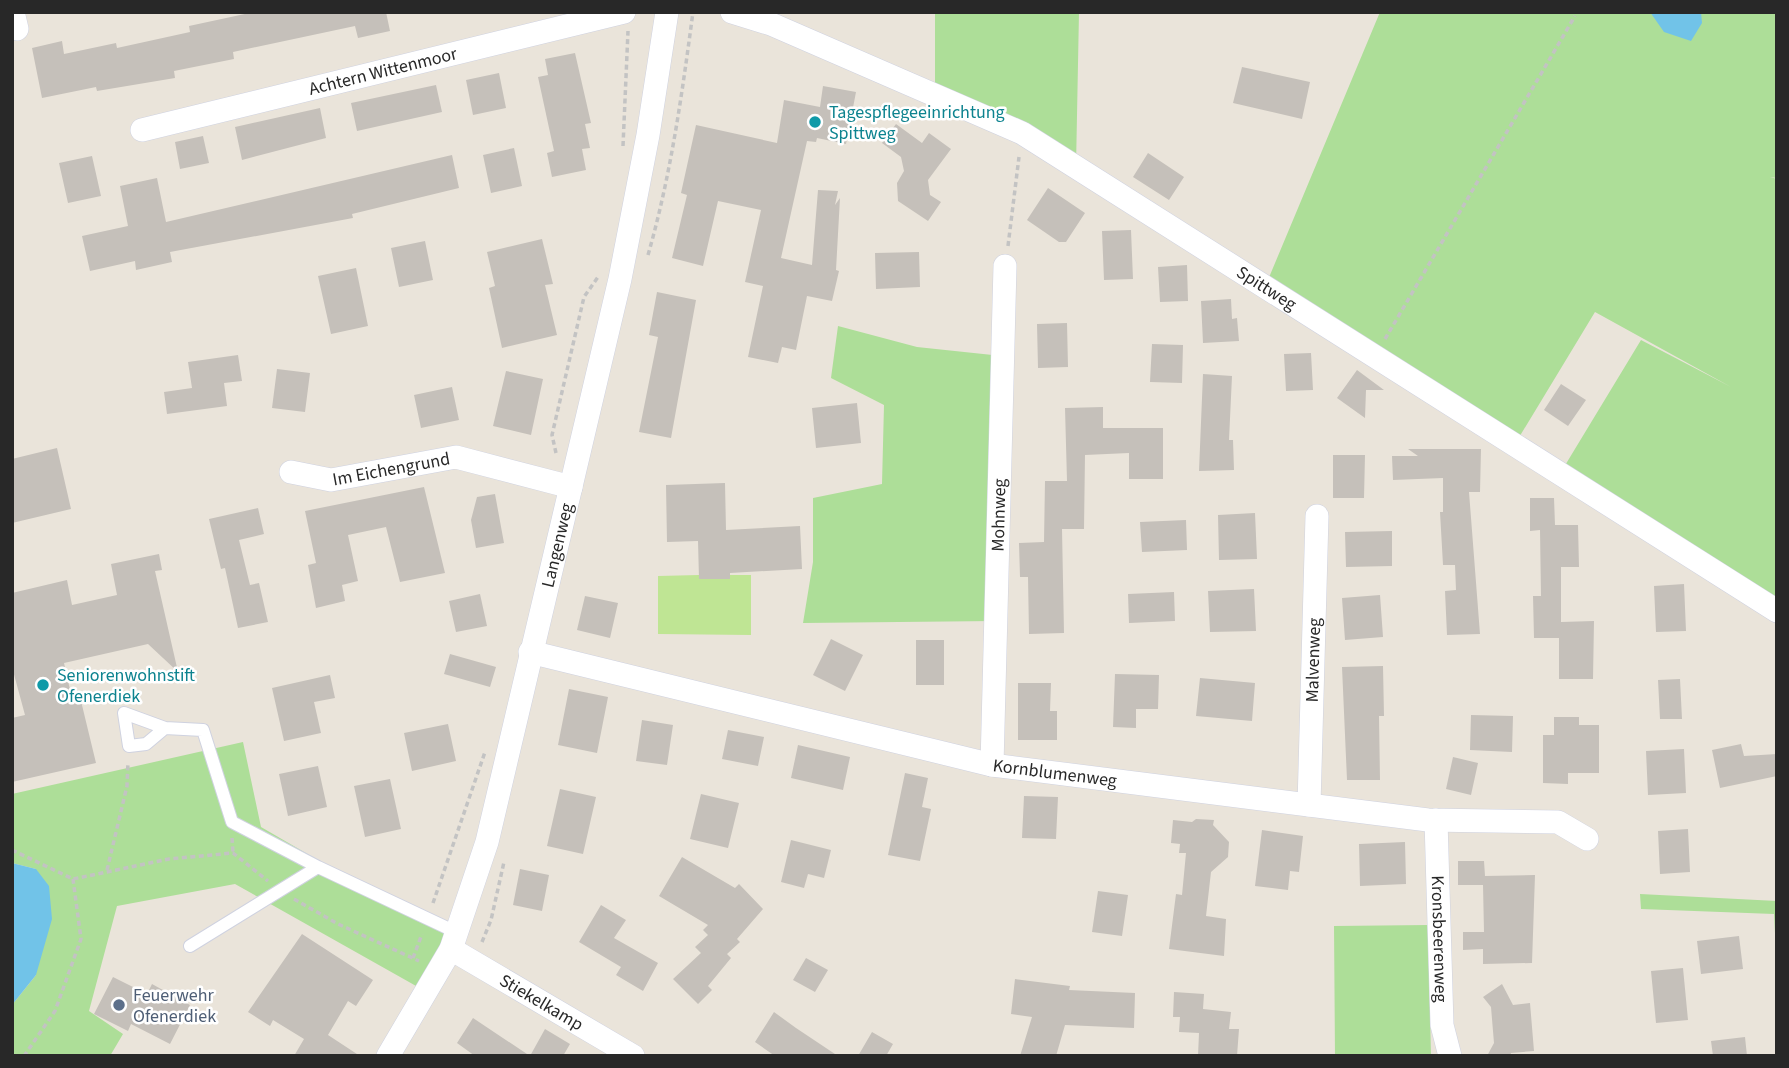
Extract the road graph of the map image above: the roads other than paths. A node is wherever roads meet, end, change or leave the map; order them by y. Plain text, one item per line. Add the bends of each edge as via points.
1 (624, 12) edge
2 (667, 12) edge
3 (732, 12) edge
4 (142, 131) dead end
5 (1005, 266) road end
6 (291, 472) dead end
7 (571, 487) junction
8 (1317, 516) dead end
9 (1777, 611) edge
10 (530, 652) junction
11 (165, 727) junction
12 (992, 765) junction
13 (1309, 805) junction
14 (1436, 820) junction
15 (1587, 839) dead end
16 (318, 867) junction
17 (455, 941) junction
18 (190, 946) dead end
19 (388, 1056) edge
20 (633, 1056) edge
21 (1450, 1056) edge

1 - 4 street, Achtern Wittenmoor
2 - 7 street, Langenweg via 636,200
3 - 9 street, Spittweg via 771,24 1022,133
5 - 12 street, Mohnweg
6 - 7 street, Im Eichengrund via 331,480 456,457
7 - 10 street, Langenweg
8 - 13 street, Malvenweg
10 - 12 street, Kornblumenweg
10 - 17 street, Langenweg via 493,816
11 - 11 lane via 124,713 129,746 146,744
11 - 16 lane via 203,730 232,822
12 - 13 street, Kornblumenweg
13 - 14 street, Kornblumenweg
14 - 15 street, Kornblumenweg via 1558,822
14 - 21 street, Kronsbeerenweg via 1442,1026
16 - 17 lane
16 - 18 lane
17 - 19 street, Langenweg
17 - 20 street, Stiekelkamp

